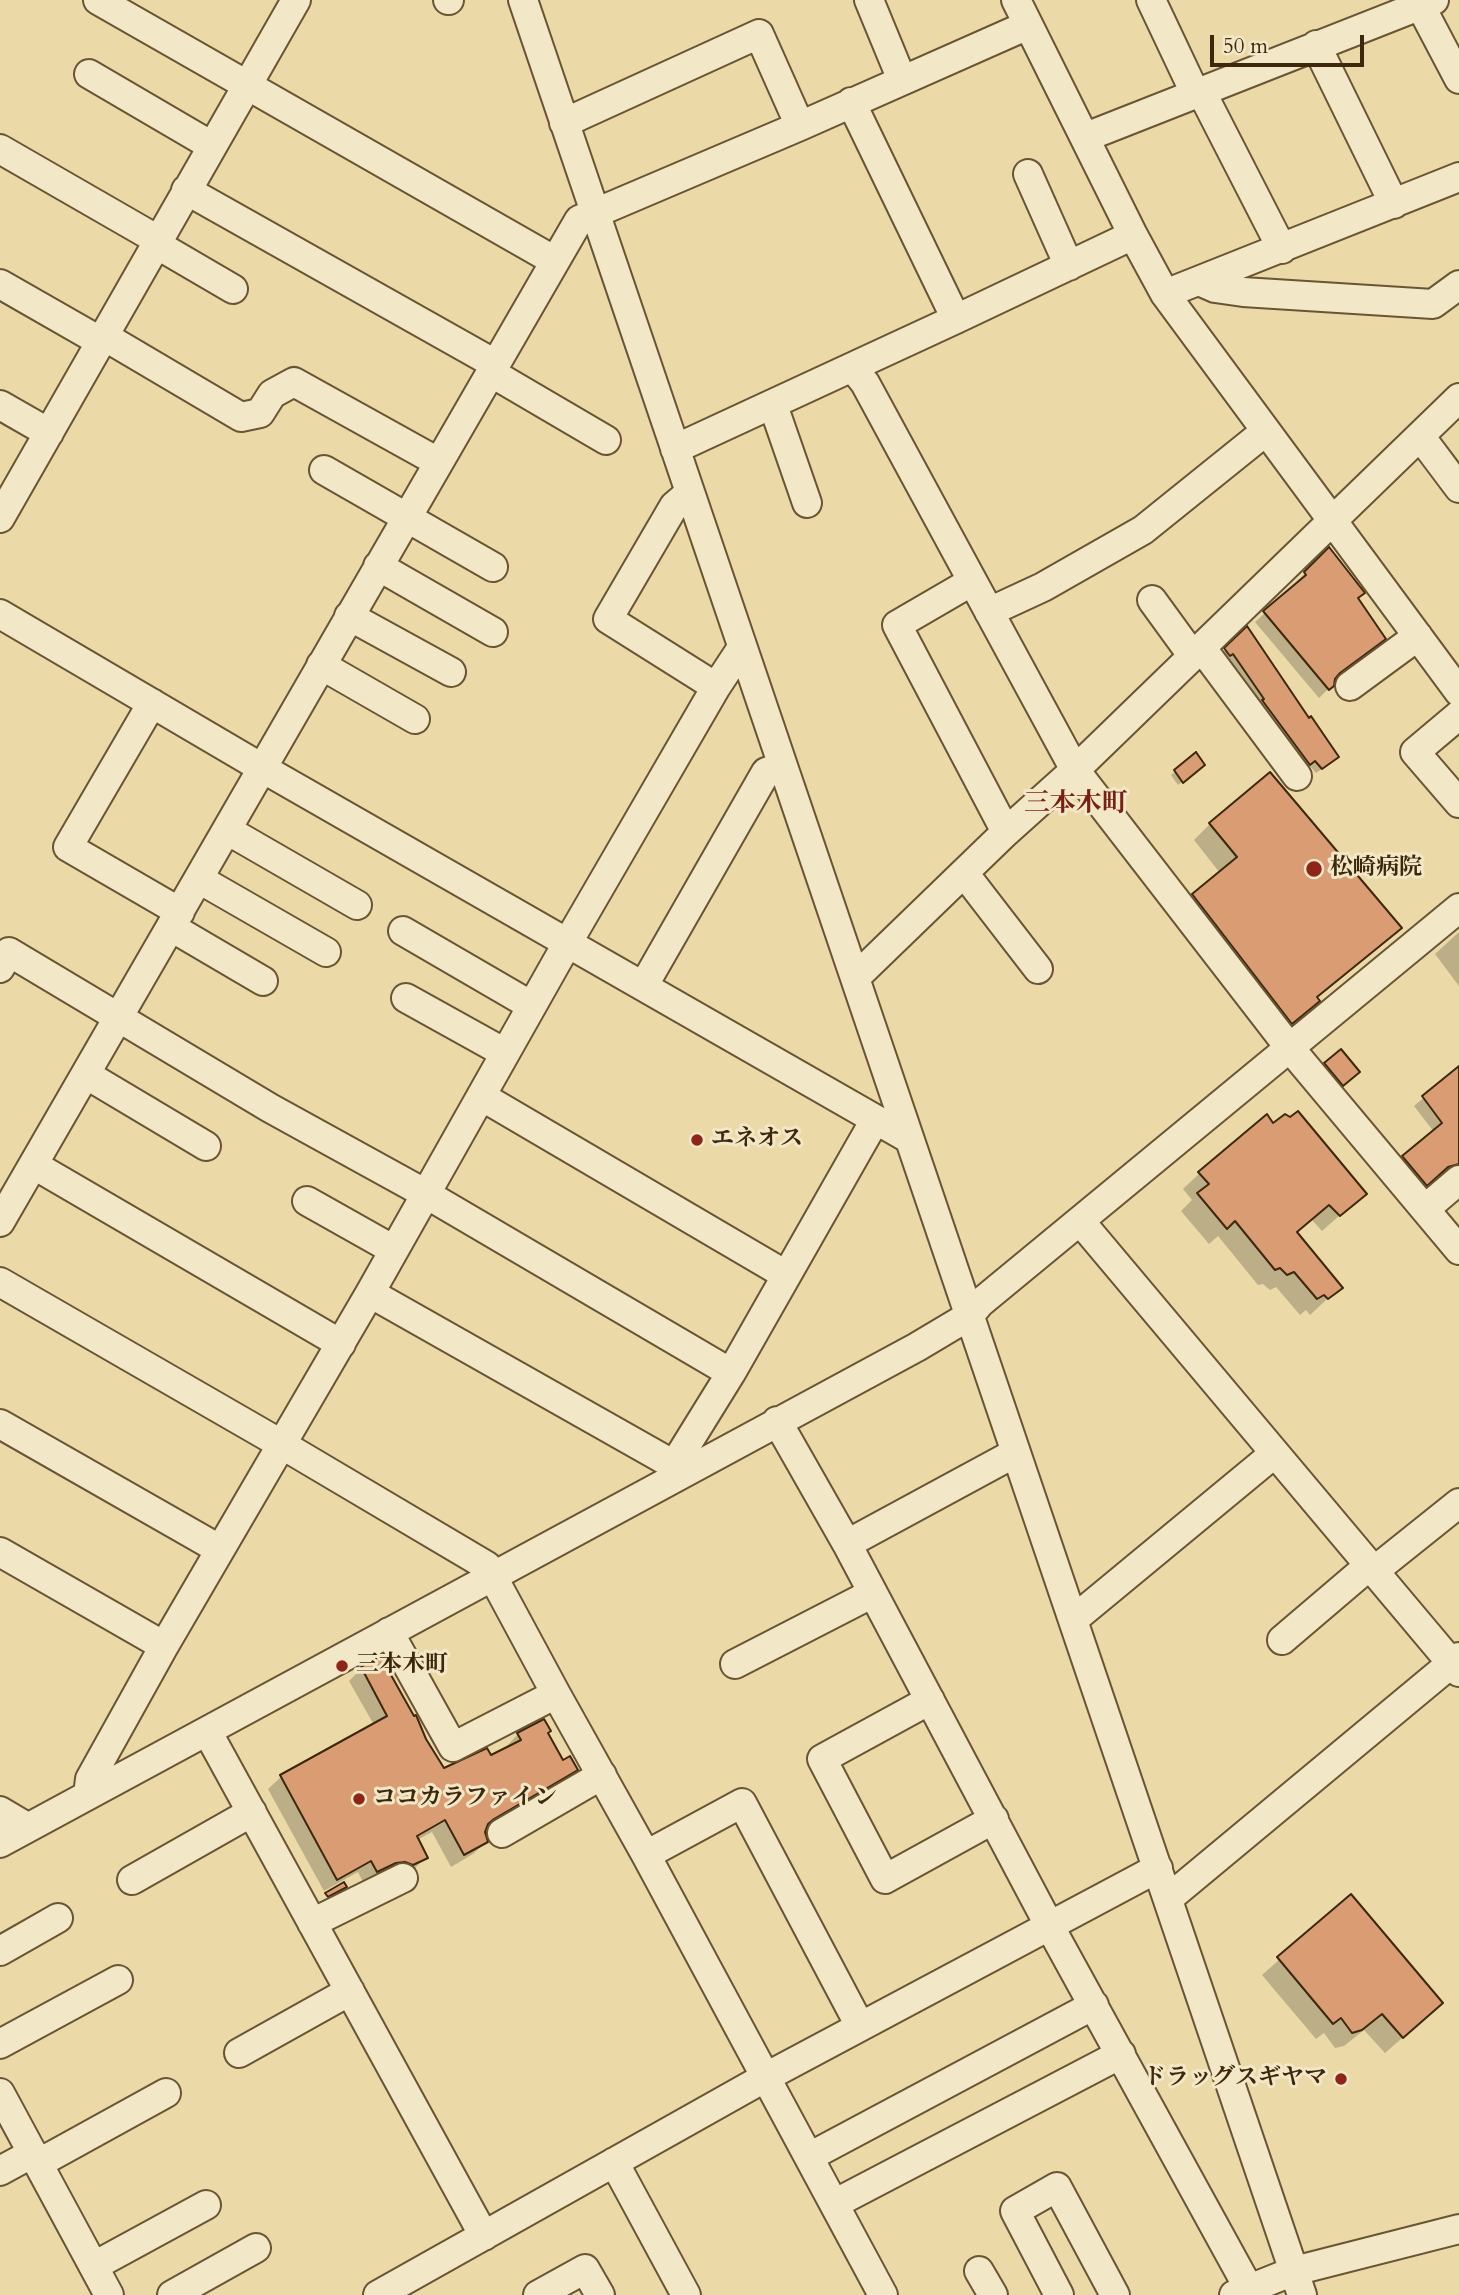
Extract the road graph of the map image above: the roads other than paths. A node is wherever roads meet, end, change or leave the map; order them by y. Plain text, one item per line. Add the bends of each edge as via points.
1 (98, 0) edge
2 (296, 0) edge
3 (523, 0) edge
4 (869, 0) edge
5 (1151, 0) edge
6 (1427, 3) edge
7 (1022, 12) edge
8 (1316, 45) junction
9 (89, 74) dead end
10 (1459, 79) edge
11 (902, 80) junction
12 (246, 85) junction
13 (1198, 92) junction
14 (851, 102) junction
15 (564, 123) junction
16 (800, 126) junction
17 (1086, 137) junction
18 (212, 146) junction
19 (0, 149) edge
20 (1028, 174) dead end
21 (1459, 177) edge
22 (186, 190) junction
23 (1394, 204) junction
24 (594, 213) junction
25 (1133, 235) junction
26 (157, 242) junction
27 (1282, 249) junction
28 (555, 261) junction
29 (1069, 266) junction
30 (1199, 281) junction
31 (0, 284) edge
32 (1459, 285) edge
33 (233, 289) dead end
34 (1165, 294) junction
35 (956, 319) junction
36 (102, 338) junction
37 (493, 368) junction
38 (853, 368) junction
39 (1459, 398) edge
40 (0, 405) edge
41 (773, 405) junction
42 (1266, 431) junction
43 (49, 433) junction
44 (1420, 436) junction
45 (606, 440) dead end
46 (675, 449) junction
47 (438, 462) junction
48 (324, 470) dead end
49 (1459, 488) edge
50 (689, 493) junction
51 (807, 503) dead end
52 (0, 517) edge
53 (406, 518) junction
54 (1333, 519) junction
55 (378, 566) junction
56 (493, 567) dead end
57 (971, 582) junction
58 (1152, 600) dead end
59 (989, 612) junction
60 (0, 614) edge
61 (349, 616) junction
62 (493, 632) dead end
63 (1418, 636) junction
64 (741, 649) junction
65 (1197, 651) junction
66 (1449, 658) edge
67 (321, 665) junction
68 (452, 672) dead end
69 (1350, 686) dead end
70 (716, 687) junction
71 (1459, 692) edge
72 (152, 703) junction
73 (1459, 715) edge
74 (415, 719) dead end
75 (782, 766) junction
76 (262, 768) junction
77 (1075, 770) junction
78 (1297, 776) dead end
79 (1459, 803) edge
80 (227, 830) junction
81 (1006, 832) junction
82 (964, 873) junction
83 (199, 879) junction
84 (356, 905) dead end
85 (1459, 908) edge
86 (176, 920) junction
87 (403, 931) dead end
88 (568, 942) junction
89 (326, 952) dead end
90 (0, 968) edge
91 (1038, 969) dead end
92 (855, 978) junction
93 (263, 981) dead end
94 (644, 985) junction
95 (405, 998) dead end
96 (532, 1006) junction
97 (120, 1018) junction
98 (1289, 1047) junction
99 (505, 1054) junction
100 (87, 1074) junction
101 (481, 1096) junction
102 (875, 1120) junction
103 (908, 1138) junction
104 (206, 1146) dead end
105 (34, 1164) junction
106 (1459, 1180) edge
107 (426, 1194) junction
108 (307, 1201) dead end
109 (1424, 1209) junction
110 (1080, 1221) junction
111 (0, 1223) edge
112 (394, 1250) junction
113 (1459, 1250) edge
114 (786, 1275) junction
115 (0, 1282) edge
116 (370, 1293) junction
117 (969, 1316) junction
118 (341, 1344) junction
119 (730, 1373) junction
120 (777, 1421) junction
121 (0, 1424) edge
122 (281, 1444) junction
123 (1016, 1453) junction
124 (1275, 1453) junction
125 (676, 1470) junction
126 (1459, 1503) edge
127 (847, 1544) junction
128 (219, 1549) junction
129 (0, 1552) edge
130 (1372, 1568) junction
131 (494, 1575) junction
132 (873, 1593) junction
133 (1073, 1620) junction
134 (389, 1632) junction
135 (1282, 1640) dead end
136 (164, 1646) junction
137 (735, 1664) dead end
138 (1457, 1664) edge
139 (556, 1694) junction
140 (930, 1700) junction
141 (207, 1731) junction
142 (602, 1775) junction
143 (88, 1795) junction
144 (0, 1811) edge
145 (251, 1812) junction
146 (994, 1819) junction
147 (27, 1827) junction
148 (502, 1833) dead end
149 (0, 1843) edge
150 (646, 1854) junction
151 (1157, 1868) junction
152 (402, 1878) dead end
153 (132, 1880) dead end
154 (1169, 1898) junction
155 (58, 1918) dead end
156 (312, 1923) junction
157 (1049, 1925) junction
158 (0, 1951) edge
159 (118, 1980) dead end
160 (350, 1991) junction
161 (1094, 2005) junction
162 (860, 2026) junction
163 (0, 2044) edge
164 (239, 2053) dead end
165 (1121, 2054) junction
166 (766, 2077) junction
167 (0, 2093) edge
168 (166, 2093) dead end
169 (809, 2157) junction
170 (36, 2158) junction
171 (614, 2162) junction
172 (0, 2171) edge
173 (834, 2204) junction
174 (206, 2205) dead end
175 (1459, 2229) edge
176 (484, 2236) junction
177 (256, 2248) dead end
178 (94, 2266) junction
179 (1298, 2283) edge
180 (1242, 2292) edge
181 (109, 2295) edge
182 (172, 2295) edge
183 (378, 2295) edge
184 (538, 2295) edge
185 (600, 2295) edge
186 (686, 2295) edge
187 (883, 2295) edge
188 (1059, 2295) edge
189 (1115, 2295) edge

1 - 12 street
2 - 12 street
3 - 15 street
4 - 11 street
5 - 13 street
6 - 8 street
6 - 10 street
7 - 11 street
7 - 17 street
8 - 13 street
8 - 23 street
9 - 18 street
11 - 14 street
12 - 18 street
12 - 28 street
13 - 17 street
13 - 27 street
14 - 16 street
14 - 35 street
15 - 16 street via 758,34
15 - 24 street
16 - 24 street
17 - 25 street
18 - 22 street
19 - 26 street
20 - 29 street
21 - 23 street
22 - 26 street
22 - 37 street
23 - 27 street
24 - 28 street via 579,220
24 - 46 street
25 - 29 street
25 - 34 street
26 - 33 street
26 - 36 street
27 - 30 street
28 - 37 street
29 - 35 street
30 - 32 street via 1242,292 1433,304
30 - 34 street
31 - 36 street via 90,336
34 - 42 street
35 - 38 street
36 - 43 street
36 - 47 street via 241,417 260,413 272,394 294,382
37 - 45 street
37 - 47 street
38 - 41 street
38 - 57 street
39 - 44 street
40 - 43 street
41 - 46 street
41 - 51 street
42 - 54 street
42 - 59 street via 1143,530
43 - 52 street
44 - 49 street
44 - 54 street
46 - 50 street
47 - 53 street
48 - 53 street
50 - 64 street
50 - 70 street via 674,506 608,620
53 - 55 street
53 - 56 street
54 - 63 street
54 - 65 street
55 - 61 street
55 - 62 street
57 - 59 street
57 - 81 street via 897,625
58 - 65 street
59 - 77 street
60 - 72 street
61 - 67 street
61 - 68 street
63 - 66 street
63 - 69 street
64 - 70 street
64 - 75 street
65 - 77 street
65 - 78 street
66 - 71 street
67 - 74 street
67 - 76 street
70 - 88 street
72 - 76 street
72 - 86 street via 68,847
73 - 79 street via 1415,752
75 - 92 street
75 - 94 street via 766,772
76 - 80 street
76 - 88 street
77 - 81 street
77 - 98 street
80 - 83 street
80 - 84 street
81 - 82 street
82 - 91 street
82 - 92 street
83 - 86 street
83 - 89 street
85 - 98 street
86 - 93 street
86 - 97 street
87 - 96 street
88 - 94 street
88 - 96 street
90 - 97 street via 9,953
92 - 103 street
94 - 102 street
95 - 99 street
96 - 99 street
97 - 100 street
97 - 107 street
98 - 109 street
98 - 110 street
99 - 101 street
100 - 104 street
100 - 105 street
101 - 107 street
101 - 114 street
102 - 103 street
102 - 114 street
103 - 117 street
105 - 111 street
105 - 118 street
106 - 109 street
107 - 112 street
107 - 119 street
108 - 112 street
109 - 113 street
110 - 117 street
110 - 124 street
112 - 116 street
114 - 119 street
115 - 122 street
116 - 118 street
116 - 125 street
117 - 120 street
117 - 123 street
118 - 122 street
119 - 125 street
120 - 125 street
120 - 127 street
121 - 128 street
122 - 128 street
122 - 131 street via 487,1566
123 - 127 street
123 - 133 street
124 - 130 street
124 - 133 street
125 - 131 street
126 - 130 street
127 - 132 street
128 - 136 street
129 - 136 street
130 - 135 street
130 - 138 street
131 - 134 street
131 - 139 street
132 - 137 street
132 - 140 street
133 - 151 street
134 - 139 street via 453,1747
134 - 141 street
136 - 143 street via 90,1779
138 - 154 street
139 - 142 street
140 - 146 street
140 - 146 street via 822,1759 885,1879
141 - 143 street
141 - 145 street
142 - 148 street
142 - 150 street
143 - 147 street
144 - 147 street
145 - 153 street
145 - 156 street
146 - 157 street
147 - 149 street
150 - 162 street via 742,1803
150 - 166 street
151 - 154 street
151 - 157 street
152 - 156 street
154 - 179 street
155 - 158 street
156 - 160 street
157 - 161 street
157 - 162 street
159 - 163 street
160 - 164 street
160 - 176 street
161 - 165 street
161 - 169 street
162 - 166 street
165 - 173 street
165 - 180 street
166 - 169 street
166 - 171 street
167 - 170 street
168 - 170 street
169 - 173 street
170 - 172 street
170 - 178 street
171 - 176 street
171 - 186 street
173 - 187 street
174 - 178 street
175 - 179 street
176 - 183 street
177 - 182 street
178 - 181 street
179 - 180 street
184 - 185 street via 585,2269
188 - 189 street via 1015,2211 1057,2188

